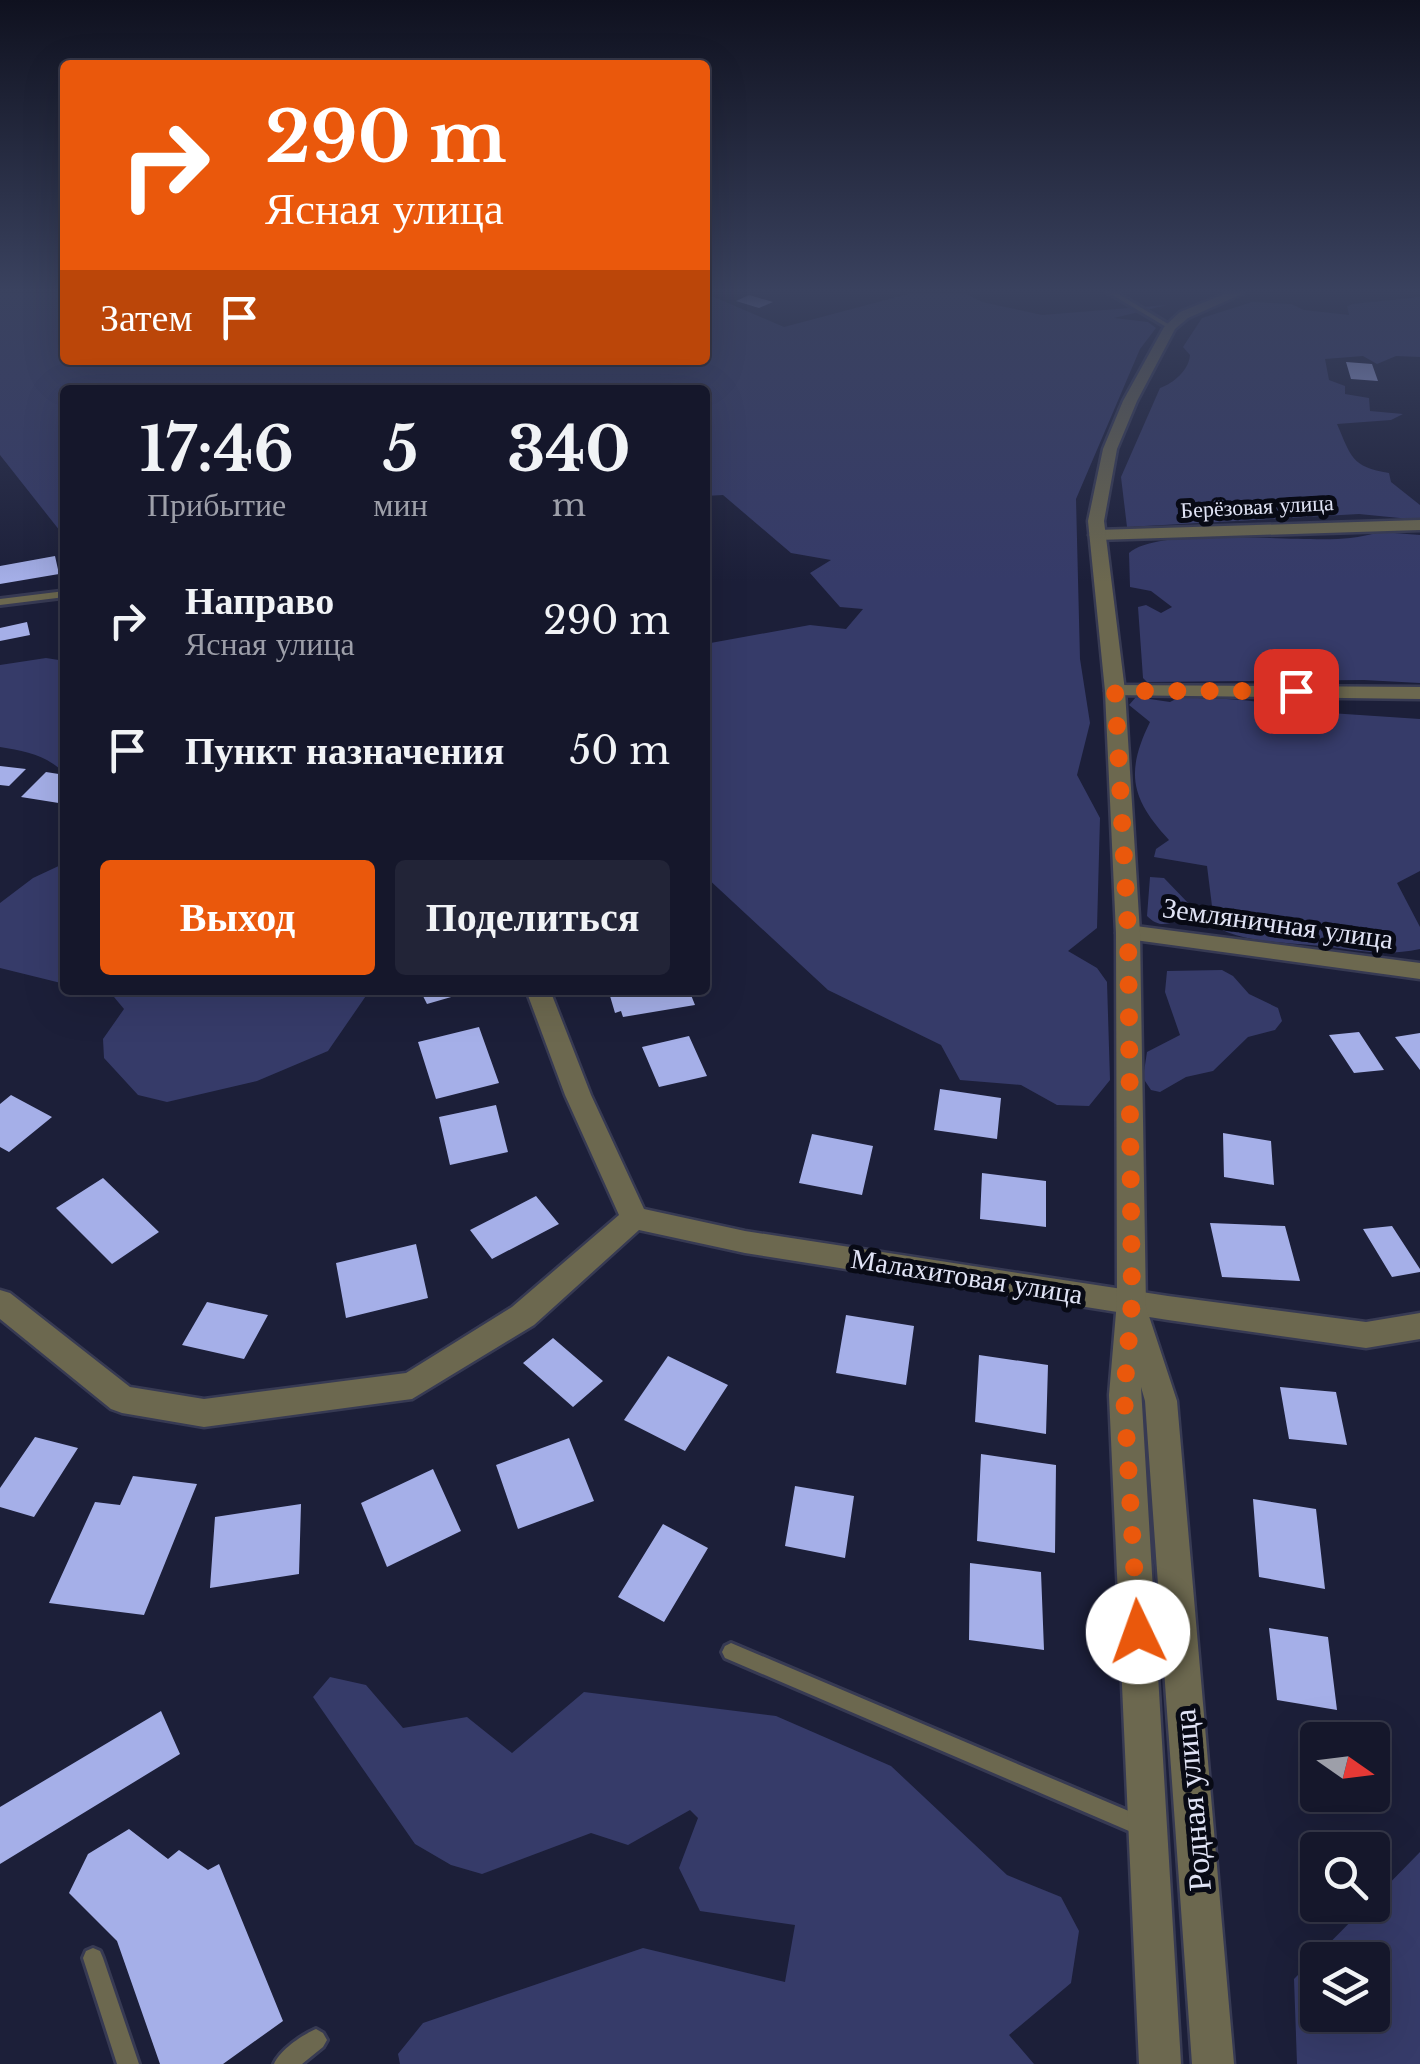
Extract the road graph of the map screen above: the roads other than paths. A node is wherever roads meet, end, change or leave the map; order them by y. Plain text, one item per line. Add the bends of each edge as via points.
1 (1136, 389) edge
2 (1420, 525) edge
3 (1096, 535) junction
4 (60, 595) edge
5 (0, 602) edge
6 (1115, 691) junction
7 (1420, 693) edge
8 (1128, 932) junction
9 (1420, 971) edge
10 (540, 995) edge
11 (634, 1218) junction
12 (1132, 1301) junction
13 (5, 1315) edge
14 (1420, 1326) edge
15 (730, 1652) dead end
16 (1150, 1830) junction
17 (93, 1958) dead end
18 (316, 2040) dead end
19 (128, 2064) edge
20 (285, 2064) edge
21 (1160, 2064) edge
22 (1214, 2064) edge

1 - 3 street, Родная улица via 1110,449
2 - 3 street, Берёзовая улица
3 - 6 street, Родная улица
4 - 5 lane
6 - 7 street
6 - 8 street, Родная улица
8 - 9 street, Земляничная улица
8 - 12 street, Родная улица
10 - 11 street
11 - 12 street, Малахитовая улица via 745,1242
11 - 13 street via 524,1316 412,1386 204,1413 122,1399
12 - 14 street, Малахитовая улица via 1366,1335
12 - 16 street, Родная улица via 1124,1395
12 - 22 street, Родная улица via 1160,1400
15 - 16 lane
16 - 21 street, Родная улица
17 - 19 lane
18 - 20 lane

